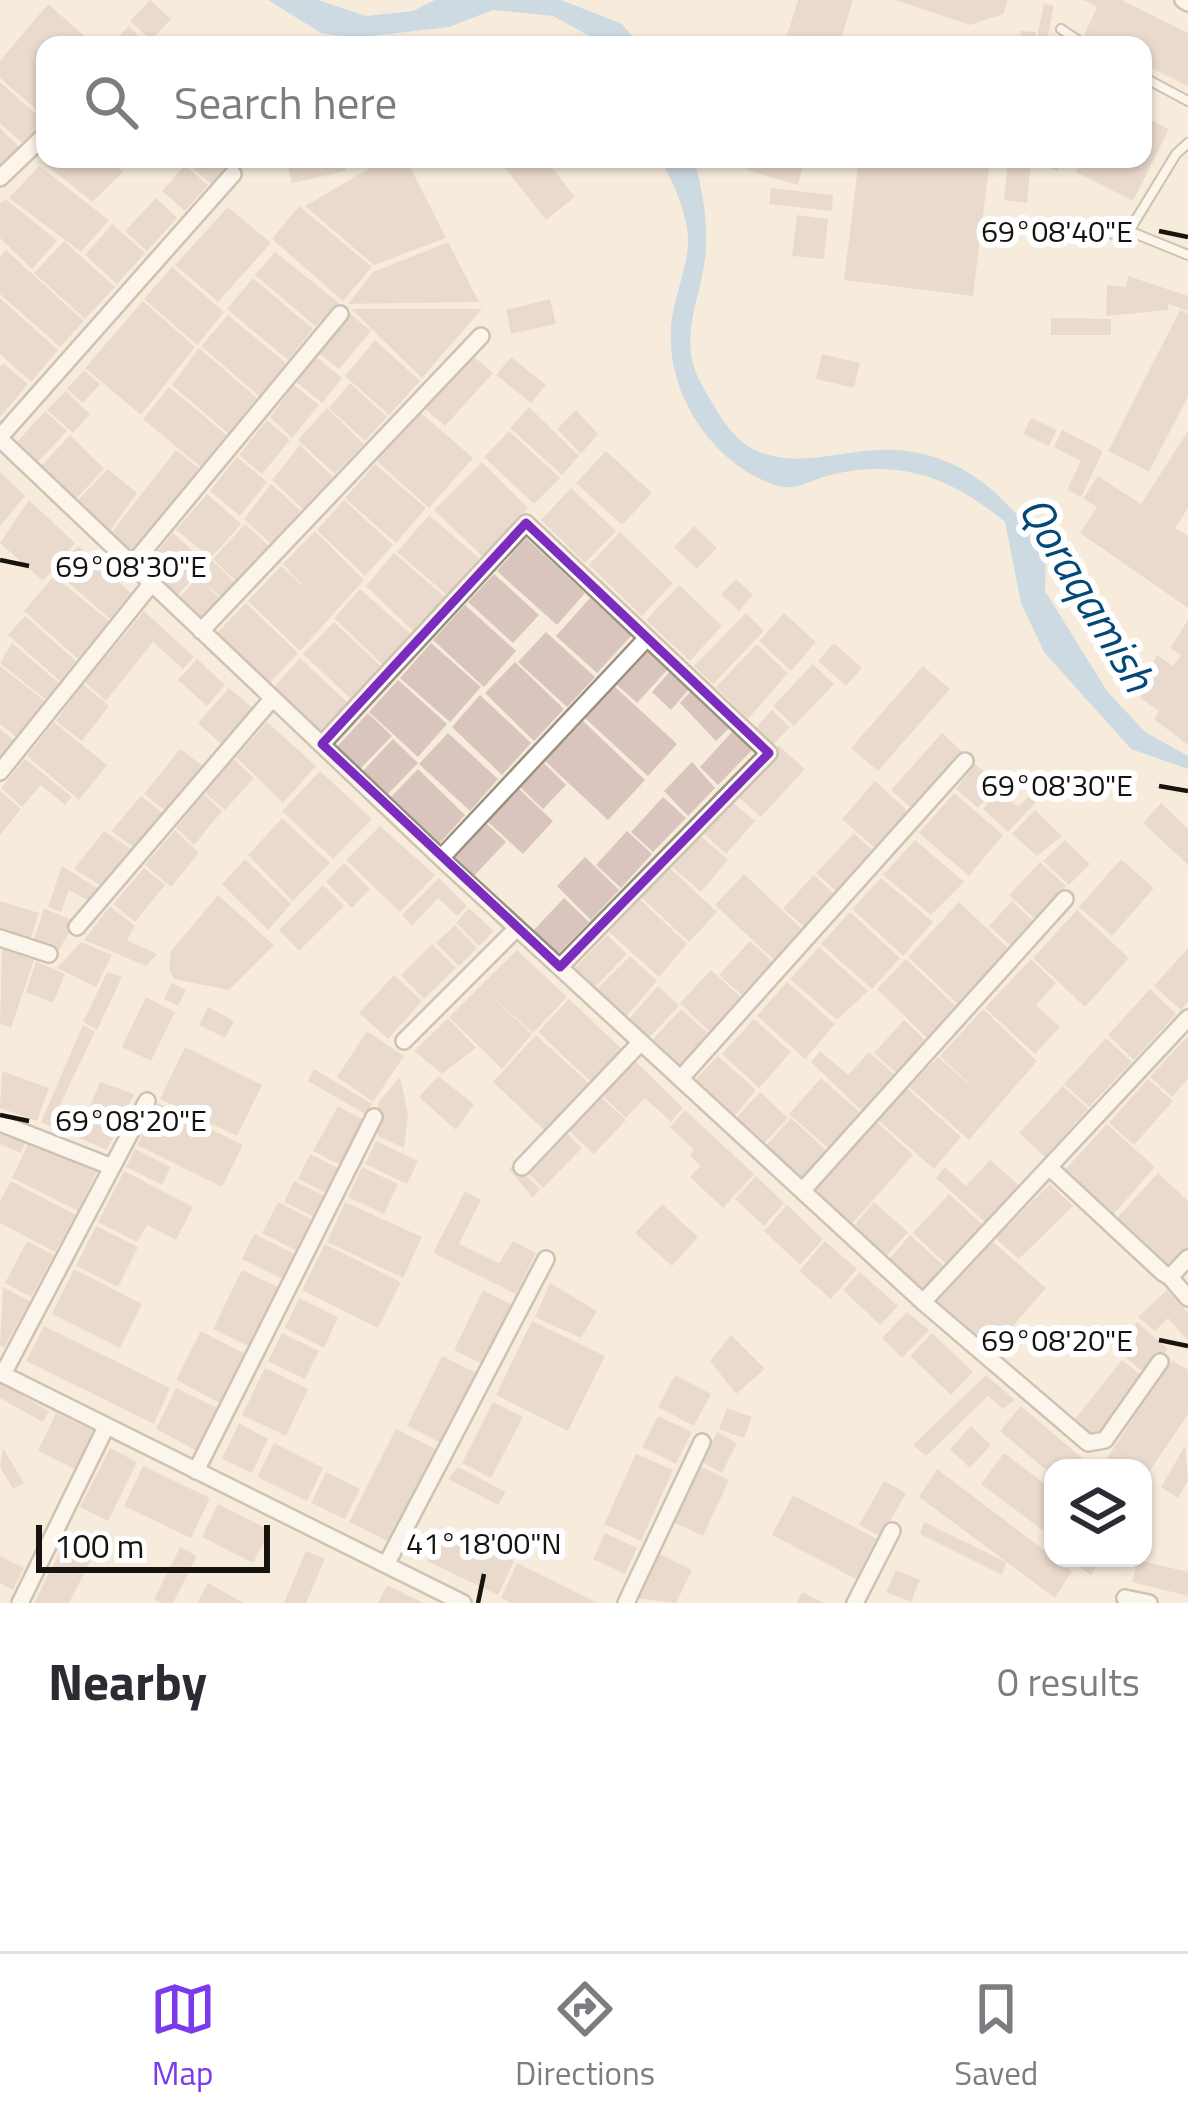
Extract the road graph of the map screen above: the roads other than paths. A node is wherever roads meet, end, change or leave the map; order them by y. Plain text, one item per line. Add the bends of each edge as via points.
1 (1061, 28) dead end
2 (1072, 36) edge
3 (1152, 82) edge
4 (1188, 101) edge
5 (1188, 143) edge
6 (36, 144) edge
7 (233, 174) dead end
8 (0, 178) edge
9 (1129, 231) junction
10 (1083, 237) dead end
11 (1188, 255) edge
12 (340, 314) dead end
13 (482, 336) dead end
14 (0, 438) edge
15 (132, 565) junction
16 (152, 583) junction
17 (201, 631) junction
18 (647, 638) junction
19 (272, 699) junction
20 (322, 744) junction
21 (965, 761) dead end
22 (0, 772) edge
23 (441, 858) junction
24 (1065, 899) dead end
25 (77, 927) dead end
26 (518, 928) junction
27 (0, 938) edge
28 (49, 955) dead end
29 (560, 967) junction
30 (1188, 1018) edge
31 (404, 1041) dead end
32 (641, 1042) junction
33 (681, 1078) junction
34 (147, 1101) dead end
35 (374, 1117) dead end
36 (0, 1123) edge
37 (112, 1167) junction
38 (522, 1167) dead end
39 (1049, 1167) junction
40 (803, 1190) junction
41 (546, 1258) dead end
42 (1188, 1258) edge
43 (1170, 1277) junction
44 (1188, 1298) edge
45 (923, 1302) junction
46 (1160, 1362) dead end
47 (2, 1374) edge
48 (106, 1427) junction
49 (702, 1442) dead end
50 (196, 1472) junction
51 (892, 1531) dead end
52 (387, 1563) junction
53 (1125, 1598) dead end
54 (454, 1601) edge
55 (20, 1603) edge
56 (626, 1603) edge
57 (855, 1603) edge
58 (1149, 1603) edge

1 - 2 lane
3 - 4 lane
5 - 9 lane
6 - 8 street
7 - 14 street
9 - 10 lane
9 - 11 lane
12 - 15 street
13 - 17 street
14 - 15 street
15 - 16 street
16 - 17 street
16 - 22 street
17 - 19 street
18 - 20 street via 526,523
18 - 23 street
18 - 29 street via 769,753
19 - 20 street
19 - 25 street
20 - 23 street
21 - 33 street
23 - 26 street
24 - 40 street
26 - 29 street
26 - 31 street
27 - 28 street
29 - 32 street
30 - 39 street
32 - 33 street
32 - 38 street
33 - 40 street
34 - 37 street
35 - 50 street
36 - 37 street
37 - 47 street
39 - 43 street
39 - 45 street
40 - 45 street
41 - 52 street
42 - 43 street
43 - 44 street
45 - 46 street via 1088,1443 1105,1440
47 - 48 street
48 - 50 street
48 - 55 street
49 - 56 street
50 - 52 street
51 - 57 street
52 - 54 street
53 - 58 street

